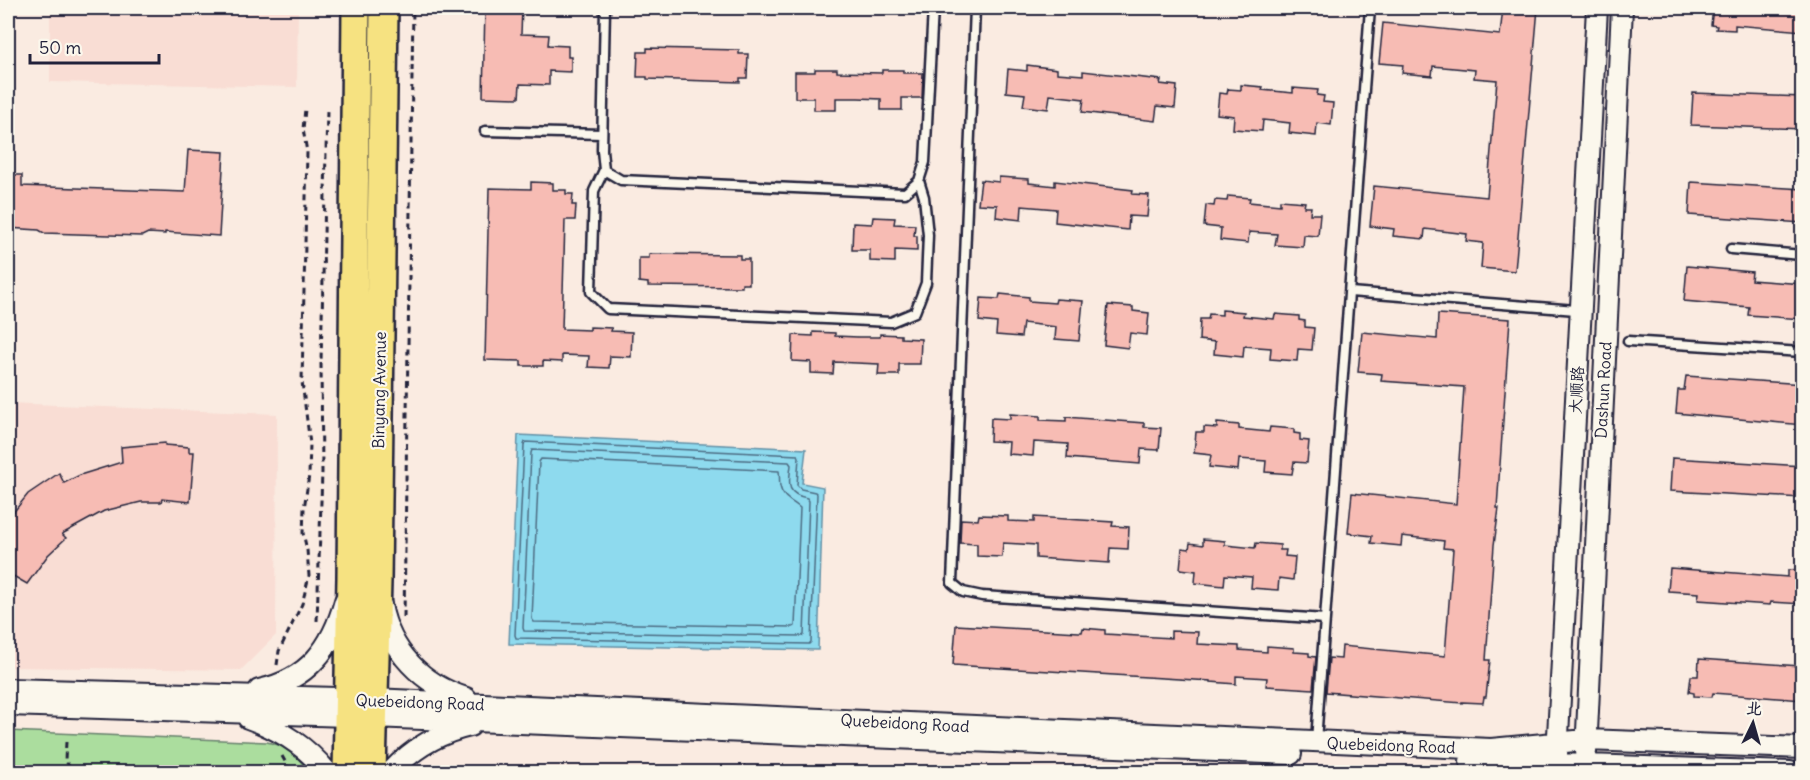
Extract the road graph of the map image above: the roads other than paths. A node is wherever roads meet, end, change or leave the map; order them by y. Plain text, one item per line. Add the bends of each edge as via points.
1 (356, 8) edge
2 (384, 8) edge
3 (605, 8) edge
4 (933, 8) edge
5 (975, 8) edge
6 (1370, 8) edge
7 (1597, 8) edge
8 (1622, 8) edge
9 (485, 131) dead end
10 (602, 134) junction
11 (604, 170) junction
12 (919, 181) junction
13 (1731, 249) dead end
14 (1803, 255) edge
15 (1350, 292) junction
16 (1576, 310) dead end
17 (1628, 341) dead end
18 (1803, 352) edge
19 (364, 580) junction
20 (1325, 619) junction
21 (8, 689) edge
22 (232, 704) junction
23 (8, 705) edge
24 (360, 708) junction
25 (489, 713) junction
26 (1586, 740) junction
27 (1316, 742) junction
28 (1558, 742) junction
29 (1803, 748) edge
30 (1556, 769) edge
31 (1585, 769) edge
32 (327, 772) edge
33 (346, 772) edge
34 (372, 772) edge
35 (391, 772) edge
36 (1790, 772) edge

1 - 19 highway, Binyang Avenue
2 - 19 highway, Binyang Avenue
3 - 10 lane
4 - 12 lane via 925,162
5 - 20 lane via 952,582 963,592 982,596
6 - 15 lane
7 - 28 street, 大顺路
8 - 26 street, Dashun Road
9 - 10 lane
10 - 11 lane
11 - 12 lane via 621,180 905,193
11 - 12 lane via 594,191 591,292 608,309 891,322 915,312 926,283 928,235
13 - 14 lane
15 - 16 lane
15 - 20 lane
17 - 18 lane
19 - 22 street via 343,608 316,660 275,687
19 - 24 highway, Binyang Avenue
19 - 25 street via 410,664 448,692
20 - 27 lane
21 - 22 street, Quebeidong Road
22 - 23 street, Quebeidong Road
22 - 24 street, Quebeidong Road
22 - 32 street via 297,742
24 - 25 street, Quebeidong Road
24 - 33 highway, Binyang Avenue
24 - 34 highway, Binyang Avenue
25 - 27 street, Quebeidong Road
25 - 30 street, Quebeidong Road
25 - 35 street via 429,742
26 - 28 street, Quebeidong Road
26 - 29 street, Quebeidong Road
26 - 31 street, Dashun Road
27 - 28 street, Quebeidong Road via 1491,749
28 - 30 street, 大顺路
30 - 31 street, Quebeidong Road
31 - 36 street, Quebeidong Road

